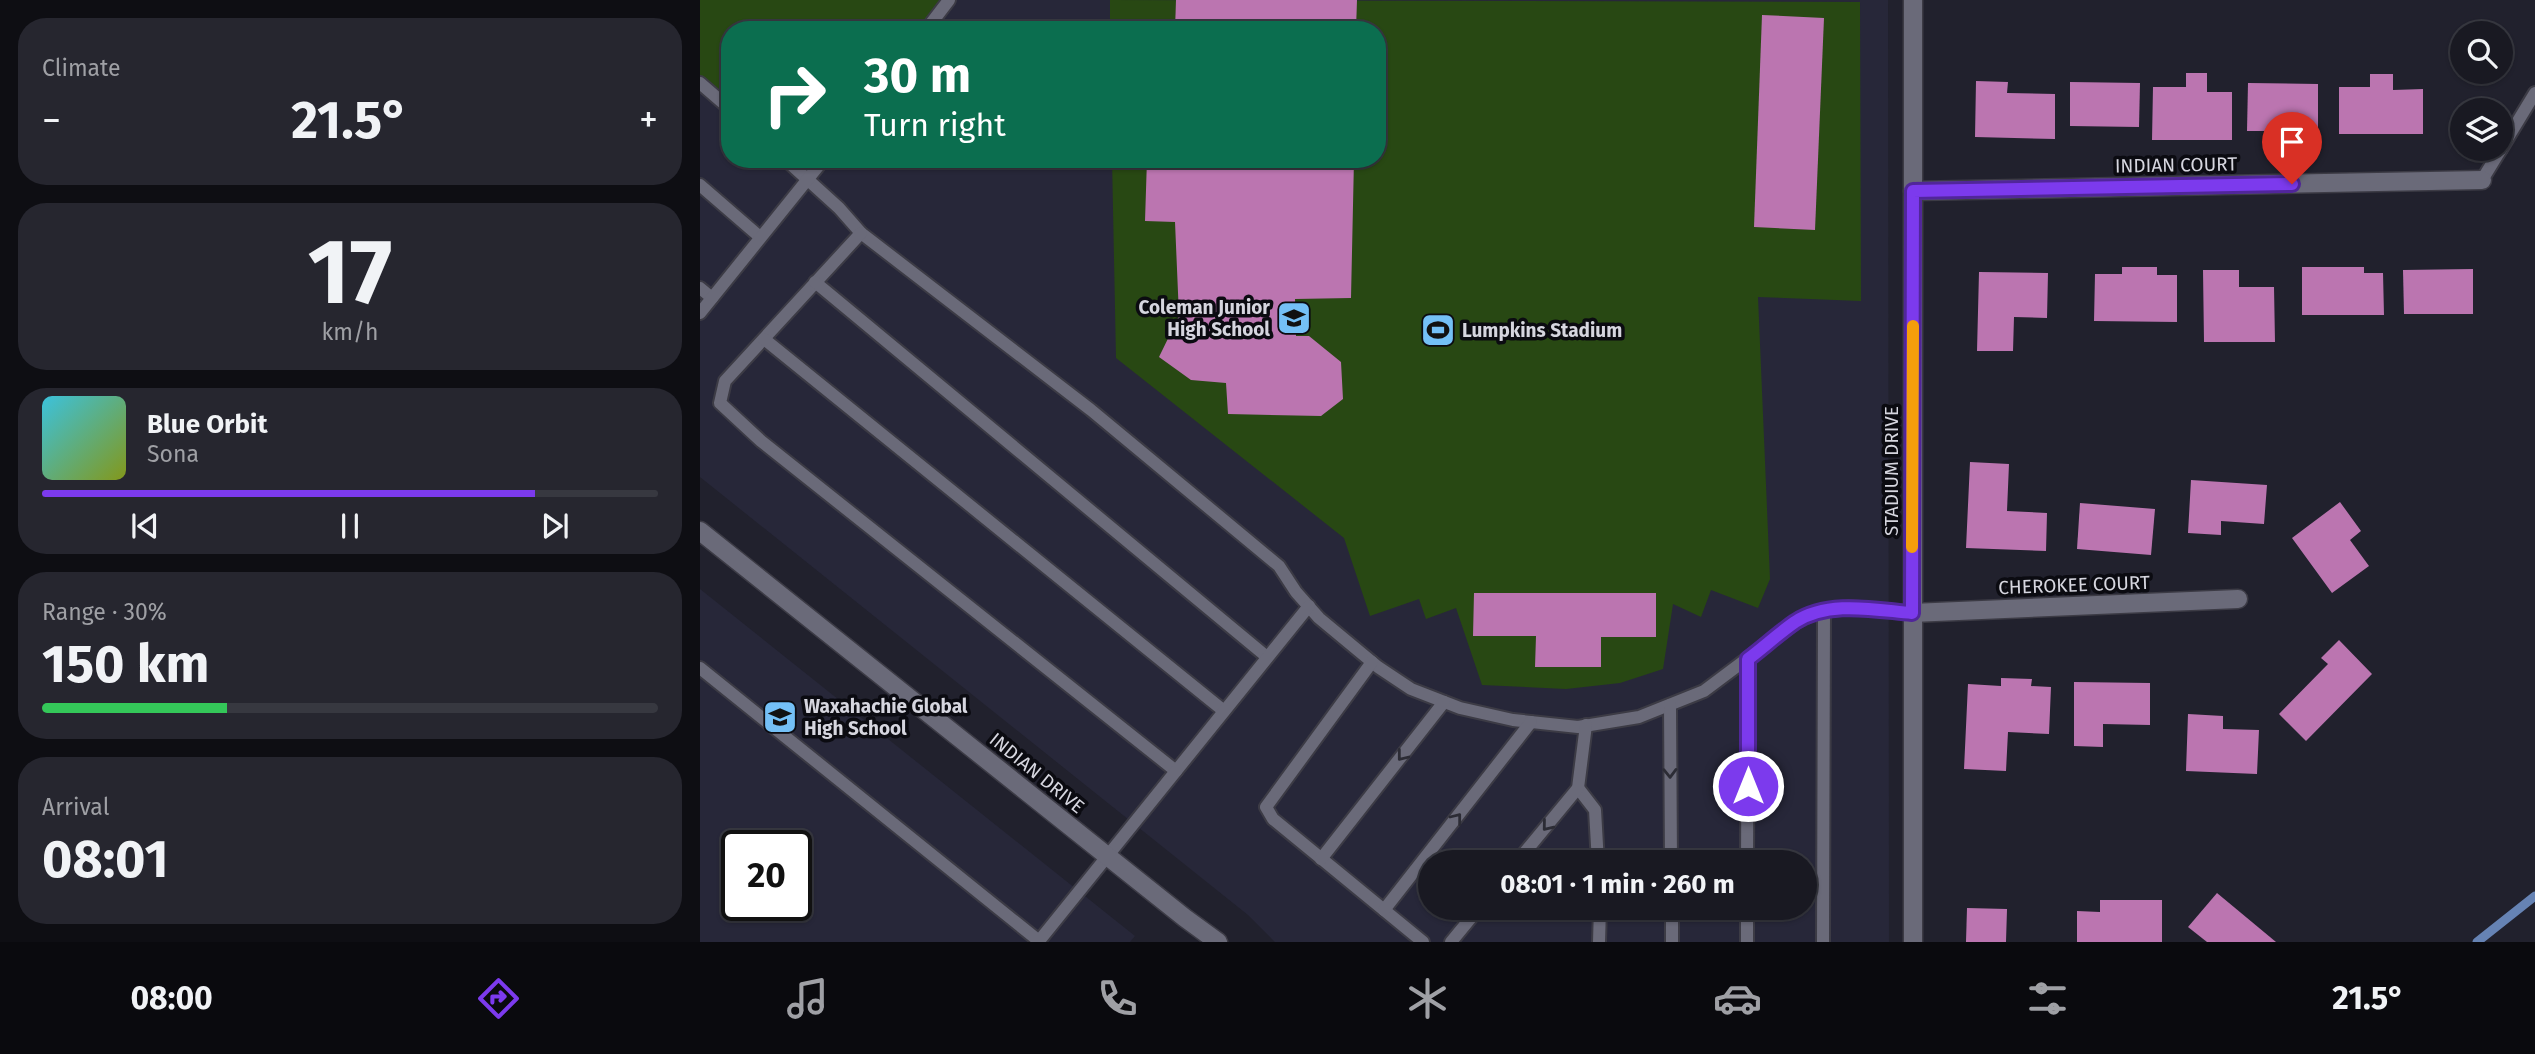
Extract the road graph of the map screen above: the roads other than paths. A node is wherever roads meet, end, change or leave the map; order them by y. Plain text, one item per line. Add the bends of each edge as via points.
1 (949, 0) edge
2 (1913, 0) edge
3 (933, 21) edge
4 (700, 83) edge
5 (2535, 93) edge
6 (721, 102) edge
7 (2513, 129) edge
8 (2494, 161) edge
9 (794, 168) edge
10 (817, 168) edge
11 (2482, 180) joint
12 (807, 181) junction
13 (700, 185) edge
14 (1913, 191) junction
15 (861, 233) junction
16 (760, 237) junction
17 (815, 282) junction
18 (700, 288) edge
19 (712, 298) junction
20 (700, 313) edge
21 (764, 338) junction
22 (700, 531) edge
23 (2238, 599) dead end
24 (1308, 606) junction
25 (1824, 611) junction
26 (1912, 613) junction
27 (1268, 657) junction
28 (1748, 659) junction
29 (1372, 662) junction
30 (700, 668) edge
31 (1444, 702) junction
32 (1670, 705) junction
33 (1224, 711) junction
34 (1531, 722) junction
35 (1586, 726) junction
36 (1176, 771) junction
37 (1578, 788) junction
38 (1527, 850) edge
39 (1597, 850) edge
40 (1671, 850) edge
41 (1747, 850) edge
42 (1107, 856) junction
43 (1321, 859) junction
44 (1384, 910) junction
45 (1469, 920) edge
46 (1600, 920) edge
47 (1672, 920) edge
48 (1747, 920) edge
49 (1218, 942) edge
50 (1423, 942) edge
51 (1451, 942) edge
52 (1599, 942) edge
53 (1672, 942) edge
54 (1747, 942) edge
55 (1823, 942) edge
56 (1913, 942) edge

1 - 3 lane
2 - 14 street, STADIUM DRIVE
4 - 6 lane
5 - 7 lane
8 - 11 lane
9 - 12 lane
10 - 12 lane
11 - 14 street, INDIAN COURT
12 - 15 lane
12 - 16 lane
13 - 16 lane
14 - 26 street, STADIUM DRIVE
15 - 17 lane
15 - 24 lane via 1091,410 1279,566
16 - 19 lane
17 - 21 lane
17 - 27 lane
18 - 19 lane
19 - 20 lane
21 - 33 lane
21 - 36 lane via 725,381 720,403 761,441
22 - 42 street, INDIAN DRIVE
23 - 26 street, CHEROKEE COURT
24 - 27 lane
24 - 29 lane
25 - 26 lane via 1849,607
25 - 28 lane via 1796,622
25 - 55 lane
26 - 56 street, STADIUM DRIVE
27 - 33 lane
28 - 32 lane via 1704,691
28 - 41 lane
29 - 31 lane via 1411,689
29 - 43 lane via 1266,807 1273,819
30 - 42 lane via 1039,941
31 - 34 lane
31 -> 43 lane
32 - 35 lane via 1639,717
32 -> 40 lane
33 - 36 lane
34 - 35 lane
44 -> 34 lane
35 - 37 lane
36 - 42 lane
37 -> 38 lane
37 - 39 lane via 1595,810
42 - 49 street, INDIAN DRIVE
43 - 44 lane
44 - 50 lane
45 - 51 lane
46 - 52 lane
47 - 53 lane
48 - 54 lane

